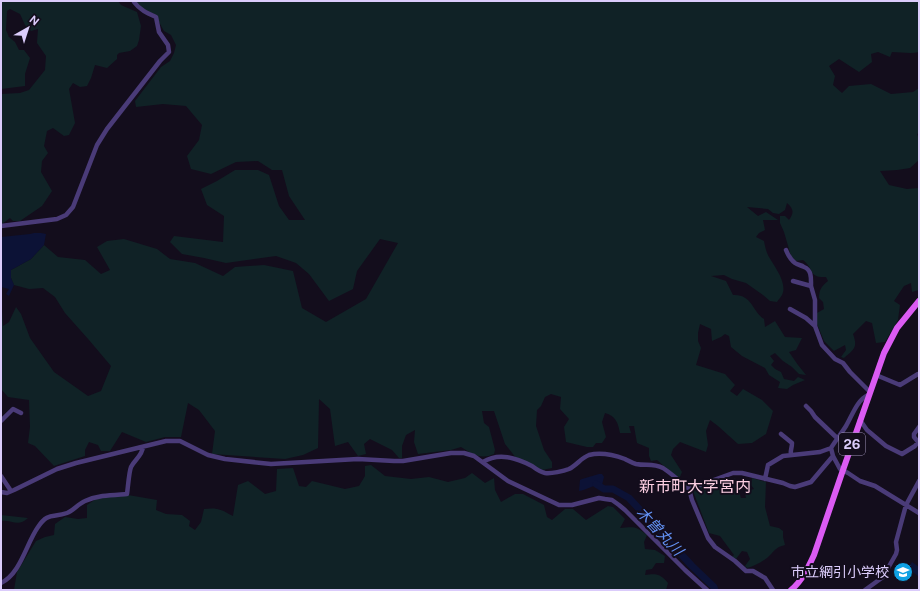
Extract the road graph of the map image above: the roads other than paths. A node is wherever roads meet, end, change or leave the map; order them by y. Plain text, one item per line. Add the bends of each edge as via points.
1 (134, 1) edge
2 (1, 226) edge
3 (786, 250) dead end
4 (793, 281) dead end
5 (810, 286) junction
6 (919, 301) edge
7 (913, 308) junction
8 (790, 309) dead end
9 (919, 312) edge
10 (815, 326) junction
11 (918, 374) dead end
12 (876, 375) junction
13 (869, 393) junction
14 (806, 406) dead end
15 (21, 413) dead end
16 (860, 420) junction
17 (1, 421) edge
18 (919, 427) edge
19 (781, 434) dead end
20 (837, 438) junction
21 (919, 442) edge
22 (143, 447) junction
23 (831, 448) junction
24 (790, 455) junction
25 (833, 456) junction
26 (483, 462) junction
27 (843, 470) junction
28 (1, 476) edge
29 (765, 479) junction
30 (919, 482) edge
31 (690, 489) junction
32 (11, 491) junction
33 (1, 492) edge
34 (906, 505) junction
35 (919, 513) edge
36 (1, 583) edge
37 (707, 590) edge
38 (772, 590) edge
39 (791, 590) edge
40 (865, 590) edge

1 - 2 street via 137,7 156,17 159,32 168,45 169,52 107,128 97,145 73,207 66,215 58,219
3 - 5 street via 794,263 809,271
4 - 5 street
5 - 10 street via 815,300
6 - 7 main road, 26
7 - 9 street
7 - 12 main road, 26 via 897,328
8 - 10 street
10 - 13 street via 822,345 835,359 843,362
11 - 12 street via 900,385
12 - 13 main road, 26
13 - 16 main road, 26
13 - 20 street
14 - 20 street
15 - 17 street via 13,409
16 - 21 street via 867,430 886,446 902,454
16 - 27 main road, 26
18 - 21 street via 914,437
19 - 24 street via 792,443
20 - 23 street
22 - 26 street via 166,441 180,441 208,455 272,464 358,459 403,461 451,453 464,453
22 - 32 street via 57,469
22 - 36 street via 131,467 127,494 96,497 67,513 45,518 37,528 21,561 7,580
23 - 24 street via 820,452
23 - 25 street
24 - 29 street via 768,465
25 - 27 street
25 - 29 street via 811,482 796,487
26 - 31 street via 498,456 511,457 540,472 550,473 569,469 588,455 605,454 636,464 663,468
26 - 37 street via 508,481 559,505 599,498 612,500
27 - 34 street
27 - 39 main road, 26 via 809,567
28 - 32 street
29 - 31 street via 733,473
30 - 34 street
31 - 38 street via 708,538 715,547 746,571 752,571 765,578
32 - 33 street
34 - 35 street
34 - 40 street via 896,542 896,554 883,577

